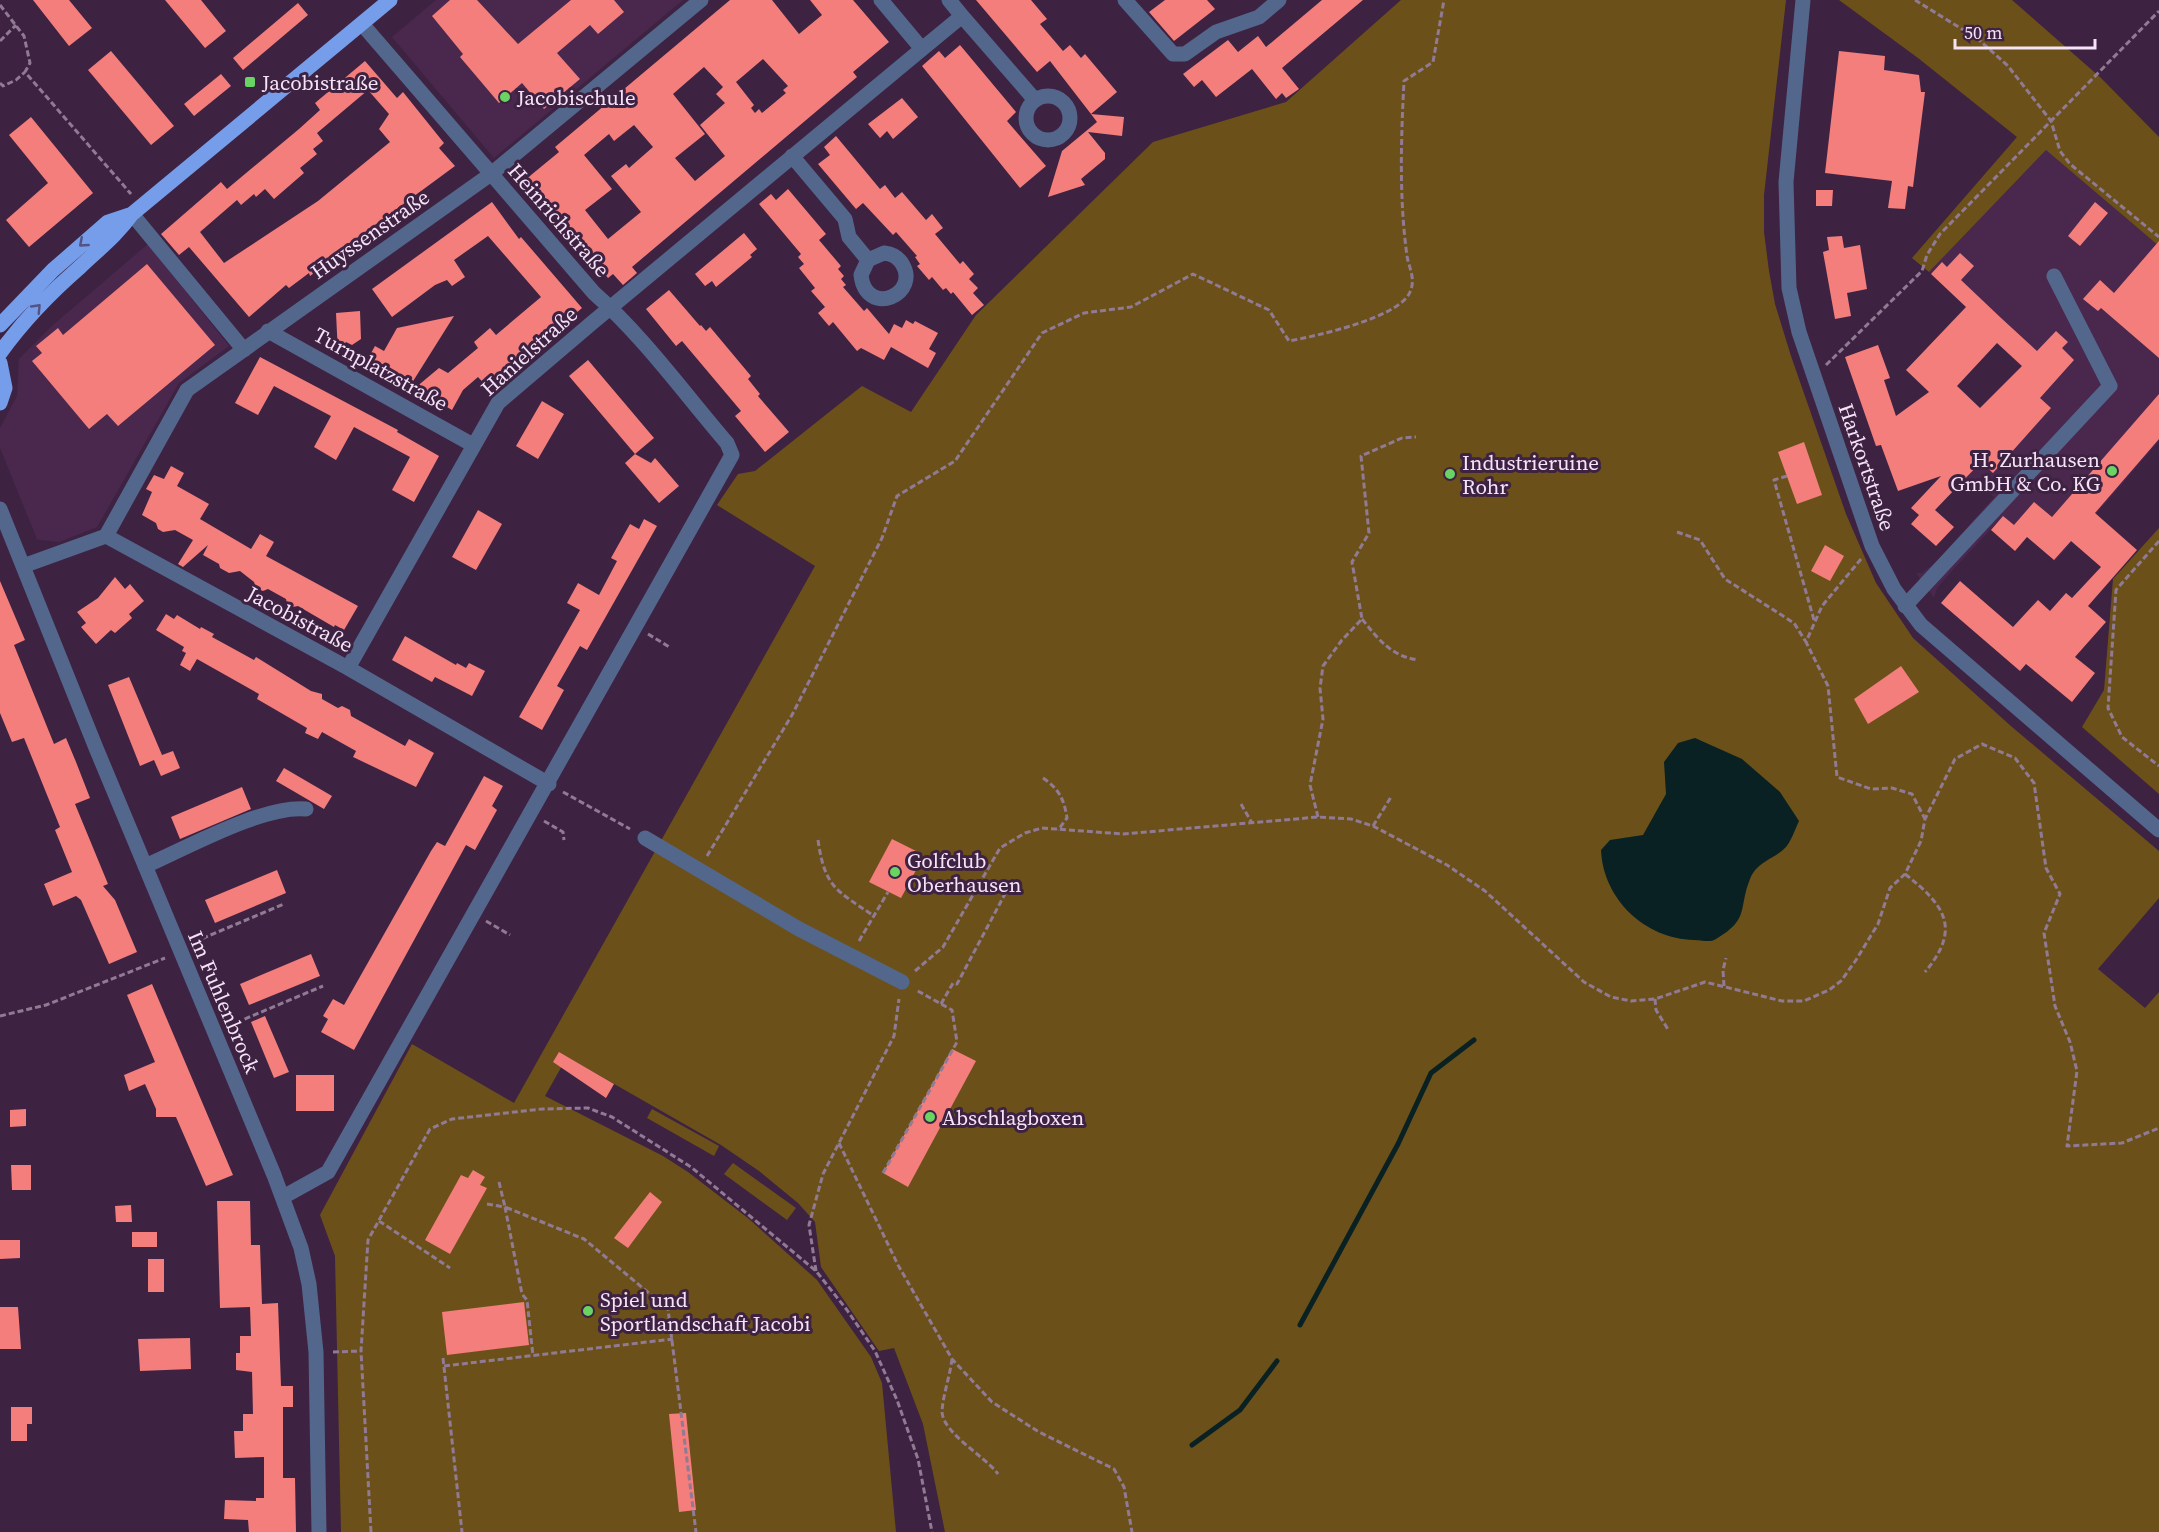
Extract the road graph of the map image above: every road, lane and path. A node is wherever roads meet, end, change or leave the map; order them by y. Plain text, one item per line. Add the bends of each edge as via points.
1 (390, 0) edge
2 (701, 0) edge
3 (881, 0) edge
4 (949, 0) edge
5 (1125, 0) edge
6 (1279, 0) edge
7 (1444, 0) edge
8 (1803, 0) edge
9 (1915, 0) edge
10 (0, 5) edge
11 (2159, 11) edge
12 (962, 16) junction
13 (362, 24) junction
14 (16, 25) junction
15 (0, 41) edge
16 (922, 49) junction
17 (25, 72) junction
18 (0, 83) edge
19 (1035, 100) dead end
20 (2051, 121) junction
21 (792, 156) junction
22 (491, 174) junction
23 (137, 210) junction
24 (2159, 237) edge
25 (868, 260) dead end
26 (2054, 276) dead end
27 (611, 308) junction
28 (0, 325) edge
29 (268, 331) junction
30 (244, 350) junction
31 (0, 353) edge
32 (0, 363) edge
33 (1814, 377) junction
34 (0, 404) edge
35 (1416, 436) dead end
36 (473, 445) junction
37 (1787, 476) dead end
38 (0, 509) edge
39 (1677, 532) dead end
40 (106, 536) junction
41 (2159, 541) edge
42 (1872, 546) junction
43 (23, 566) junction
44 (1905, 606) junction
45 (1362, 619) junction
46 (1815, 622) junction
47 (636, 627) junction
48 (1806, 642) junction
49 (671, 648) dead end
50 (1418, 660) dead end
51 (348, 668) junction
52 (2159, 766) edge
53 (1042, 778) dead end
54 (549, 784) junction
55 (1390, 797) dead end
56 (1241, 804) dead end
57 (306, 809) dead end
58 (532, 814) junction
59 (1318, 817) junction
60 (1925, 819) junction
61 (1252, 823) junction
62 (1372, 826) junction
63 (1058, 830) junction
64 (2159, 830) edge
65 (645, 837) joint
66 (564, 840) dead end
67 (818, 840) dead end
68 (145, 866) junction
69 (700, 868) junction
70 (1905, 874) junction
71 (888, 892) dead end
72 (1006, 892) dead end
73 (284, 904) dead end
74 (474, 915) junction
75 (874, 916) junction
76 (510, 935) dead end
77 (180, 950) junction
78 (850, 956) junction
79 (1726, 958) dead end
80 (1925, 972) dead end
81 (902, 982) junction
82 (323, 986) dead end
83 (1724, 986) junction
84 (1654, 999) junction
85 (941, 1004) junction
86 (0, 1016) edge
87 (1669, 1030) dead end
88 (214, 1032) junction
89 (2159, 1128) edge
90 (839, 1143) junction
91 (883, 1173) dead end
92 (500, 1182) dead end
93 (283, 1197) junction
94 (487, 1204) dead end
95 (506, 1206) junction
96 (379, 1221) junction
97 (450, 1268) dead end
98 (816, 1271) junction
99 (673, 1340) junction
100 (361, 1351) junction
101 (316, 1352) junction
102 (533, 1356) junction
103 (443, 1358) dead end
104 (952, 1359) junction
105 (444, 1366) junction
106 (998, 1474) dead end
107 (319, 1532) edge
108 (371, 1532) edge
109 (462, 1532) edge
110 (696, 1532) edge
111 (932, 1532) edge
112 (1132, 1532) edge

1 - 13 main road
2 - 22 street, Huyssenstraße
3 - 16 street
4 - 12 street
5 - 6 street via 1173,54 1185,54 1216,32 1259,17
7 - 69 path via 1433,62 1404,81 1400,168 1413,276 1410,292 1394,309 1289,341 1269,310 1193,274 1131,307 1084,313 1042,333 955,461 897,496 882,538 792,715
8 - 33 street, Harkortstraße via 1787,171 1786,237 1789,288 1798,332
9 - 20 path via 1991,49
10 - 14 path
11 - 20 path
12 - 16 street, Hanielstraße
12 - 19 street
13 - 22 street, Heinrichstraße
13 - 23 main road
14 - 15 path
14 - 17 path via 24,36 30,63
16 - 21 street, Hanielstraße
17 - 18 path via 3,86
17 - 23 path
20 - 24 path via 2060,151 2070,164
20 - 33 path via 1940,234 1922,271
21 - 25 street via 845,219 849,237
21 - 27 street, Hanielstraße
22 - 27 street, Heinrichstraße via 594,294
22 - 29 street, Huyssenstraße
23 -> 28 main road via 100,228
23 - 30 street
31 -> 23 main road via 27,319 118,234
26 - 44 street via 2110,386
27 - 36 street, Hanielstraße via 506,396
27 - 47 street, Heinrichstraße via 731,449 731,461
29 - 30 street, Huyssenstraße
29 - 36 street, Turnplatzstraße
30 - 40 street, Huyssenstraße via 187,390
32 - 34 main road via 5,388
33 - 42 street, Harkortstraße
35 - 45 path via 1361,456 1369,532 1352,562
36 - 51 street, Hanielstraße
37 - 46 path via 1774,480
38 - 43 street, Im Fuhlenbrock
39 - 48 path via 1700,540 1725,579 1794,623
40 - 43 street
40 - 51 street, Jacobistraße
41 - 52 path via 2116,590 2108,708 2122,737
42 - 44 street, Harkortstraße
42 - 46 path via 1822,606
43 - 68 street, Im Fuhlenbrock
44 - 64 street, Harkortstraße via 1941,643
45 - 50 path via 1389,650 1401,658
45 - 59 path via 1323,666 1323,719 1310,785
46 - 48 path
47 - 49 path
47 - 54 street
48 - 60 path via 1828,686 1837,777 1871,789 1892,788 1912,794
51 - 54 street, Jacobistraße
53 - 63 path via 1055,786 1065,801 1067,818
54 - 58 street
54 - 65 path
55 - 62 path
56 - 61 path
57 - 68 street via 290,808 263,816
58 - 66 path via 563,832
58 - 74 street
59 - 61 path
59 - 62 path via 1351,819
60 - 70 path via 1921,840
60 - 89 path via 1955,759 1982,744 2015,758 2028,775 2038,802 2046,868 2060,894 2044,933 2055,1006 2077,1071 2067,1146 2122,1143
61 - 63 path via 1123,834
62 - 84 path via 1447,865 1485,891 1584,982 1611,997
63 - 81 path via 1042,828 1025,833 1000,848 943,947
65 - 69 street
67 - 75 path via 823,870 834,887
68 - 77 street, Im Fuhlenbrock
69 - 78 street
70 - 80 path via 1935,900 1947,927 1940,953
70 - 83 path via 1890,888 1878,924 1856,960 1829,990 1804,1001 1782,1001
71 - 75 path
72 - 85 path via 957,984 953,983
73 - 77 path
74 - 76 path
74 - 93 street via 328,1172
75 - 78 path
77 - 86 path via 46,1005
77 - 88 street, Im Fuhlenbrock
78 - 81 street
79 - 83 path
81 - 85 path
81 - 90 path via 894,1036
82 - 88 path
83 - 84 path via 1705,981
84 - 87 path
85 - 91 path via 952,1010 957,1042
88 - 93 street, Im Fuhlenbrock
90 - 98 path via 823,1174 809,1225
90 - 104 path via 898,1264
92 - 95 path
93 - 101 street, Im Fuhlenbrock via 309,1284
94 - 95 path
95 - 99 path via 584,1239 668,1309
95 - 102 path via 522,1294 527,1300
96 - 97 path
96 - 98 path via 430,1129 440,1123 542,1109 588,1108 612,1117 691,1167
96 - 100 path via 368,1240
98 - 111 path via 875,1351 918,1459
99 - 102 path
99 - 110 path
100 - 101 path
100 - 108 path
101 - 107 street, Im Fuhlenbrock
102 - 105 path
103 - 105 path
104 - 106 path via 943,1419
104 - 112 path via 992,1402 1039,1432 1114,1469 1124,1487
105 - 109 path

